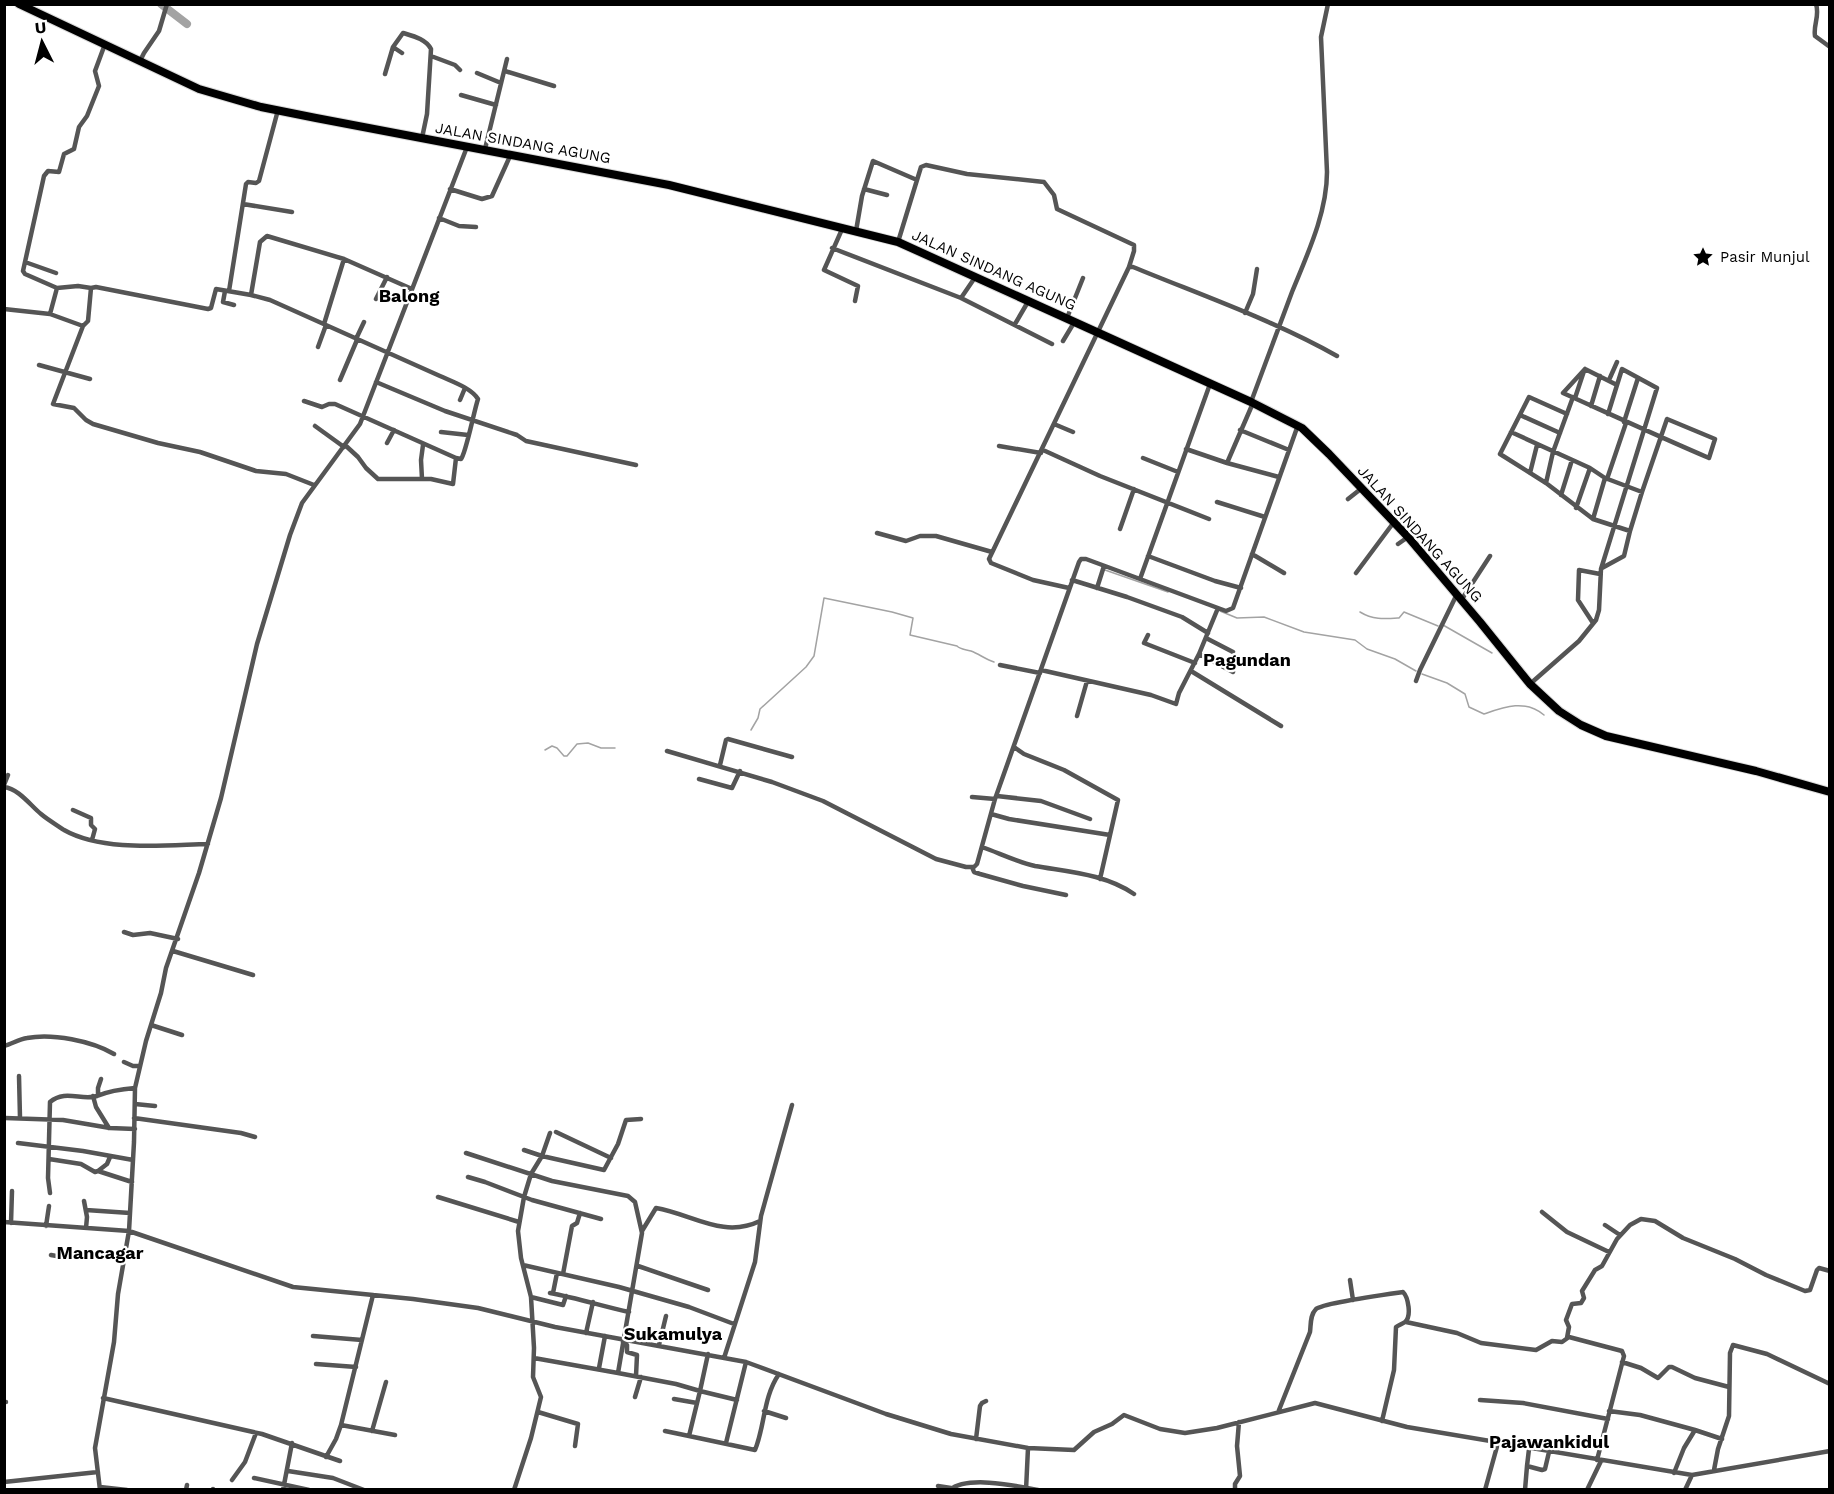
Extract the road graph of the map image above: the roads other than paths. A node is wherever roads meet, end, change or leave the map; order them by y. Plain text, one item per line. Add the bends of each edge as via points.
1 (19, 4) edge
2 (167, 4) edge
3 (1328, 4) edge
4 (1816, 4) edge
5 (105, 44) junction
6 (393, 47) junction
7 (1830, 47) edge
8 (402, 53) dead end
9 (431, 56) junction
10 (507, 59) dead end
11 (140, 61) junction
12 (460, 70) dead end
13 (505, 71) junction
14 (477, 73) dead end
15 (385, 74) dead end
16 (501, 83) junction
17 (554, 86) dead end
18 (461, 95) dead end
19 (496, 105) junction
20 (278, 110) junction
21 (422, 138) junction
22 (467, 147) junction
23 (485, 149) junction
24 (511, 154) junction
25 (917, 180) junction
26 (450, 189) junction
27 (864, 189) junction
28 (886, 195) dead end
29 (243, 204) junction
30 (292, 212) dead end
31 (439, 218) junction
32 (476, 227) dead end
33 (843, 227) junction
34 (856, 231) junction
35 (898, 242) junction
36 (832, 248) junction
37 (344, 259) junction
38 (25, 262) junction
39 (1129, 267) junction
40 (1257, 269) dead end
41 (56, 273) dead end
42 (976, 276) junction
43 (387, 277) junction
44 (1083, 278) dead end
45 (57, 288) junction
46 (91, 288) junction
47 (412, 289) junction
48 (227, 291) junction
49 (251, 294) junction
50 (961, 297) junction
51 (376, 299) dead end
52 (1029, 300) junction
53 (855, 301) dead end
54 (234, 305) dead end
55 (4, 309) edge
56 (50, 314) junction
57 (1245, 314) junction
58 (1071, 319) junction
59 (364, 322) dead end
60 (325, 324) junction
61 (1015, 324) junction
62 (83, 327) junction
63 (1279, 328) junction
64 (1099, 333) junction
65 (356, 339) junction
66 (1064, 341) dead end
67 (1052, 344) dead end
68 (318, 347) dead end
69 (387, 354) junction
70 (1337, 356) dead end
71 (1617, 362) dead end
72 (39, 365) dead end
73 (1585, 369) junction
74 (64, 372) junction
75 (1600, 376) junction
76 (1638, 378) junction
77 (90, 379) dead end
78 (340, 380) dead end
79 (1609, 380) junction
80 (376, 382) junction
81 (1210, 384) junction
82 (1617, 384) junction
83 (465, 388) junction
84 (1574, 398) junction
85 (460, 400) dead end
86 (304, 401) dead end
87 (1252, 402) junction
88 (1591, 406) junction
89 (1567, 414) junction
90 (1608, 414) junction
91 (1520, 415) junction
92 (363, 416) junction
93 (472, 420) junction
94 (1625, 422) junction
95 (1054, 424) junction
96 (1298, 425) junction
97 (315, 426) dead end
98 (394, 430) junction
99 (1240, 430) junction
100 (1644, 430) junction
101 (441, 432) dead end
102 (1073, 432) dead end
103 (1511, 432) junction
104 (1560, 433) junction
105 (468, 435) junction
106 (1662, 438) junction
107 (387, 443) dead end
108 (423, 444) junction
109 (1537, 445) junction
110 (344, 446) junction
111 (999, 446) dead end
112 (1186, 449) junction
113 (1288, 450) junction
114 (1042, 451) junction
115 (1553, 452) junction
116 (456, 458) junction
117 (1143, 458) dead end
118 (1572, 460) junction
119 (1227, 463) junction
120 (636, 465) dead end
121 (1590, 468) junction
122 (1178, 472) junction
123 (1530, 473) junction
124 (1279, 477) junction
125 (422, 479) junction
126 (1606, 479) junction
127 (1546, 483) junction
128 (314, 485) junction
129 (1627, 486) junction
130 (1362, 488) junction
131 (1134, 489) junction
132 (1642, 492) junction
133 (1561, 495) junction
134 (1348, 499) dead end
135 (1216, 502) dead end
136 (1167, 503) junction
137 (1576, 508) junction
138 (1265, 517) junction
139 (1209, 519) dead end
140 (1593, 519) junction
141 (1394, 522) junction
142 (1613, 525) junction
143 (1120, 529) dead end
144 (1630, 531) junction
145 (877, 533) dead end
146 (1408, 537) junction
147 (1398, 544) dead end
148 (992, 552) junction
149 (1252, 554) junction
150 (1148, 556) junction
151 (1490, 556) dead end
152 (1103, 566) junction
153 (1600, 571) junction
154 (1284, 573) dead end
155 (1356, 573) dead end
156 (1140, 579) junction
157 (1072, 580) junction
158 (1069, 588) junction
159 (1097, 588) junction
160 (1240, 588) junction
161 (1459, 596) junction
162 (1218, 608) junction
163 (1593, 623) junction
164 (1148, 635) dead end
165 (1207, 635) junction
166 (1233, 652) dead end
167 (1199, 654) junction
168 (1194, 663) junction
169 (1000, 664) dead end
170 (1040, 671) junction
171 (1191, 671) junction
172 (1233, 672) dead end
173 (1087, 681) junction
174 (1416, 681) dead end
175 (1530, 684) junction
176 (1077, 716) dead end
177 (1281, 726) dead end
178 (1014, 747) junction
179 (667, 751) dead end
180 (792, 757) dead end
181 (720, 765) junction
182 (740, 771) junction
183 (8, 774) dead end
184 (699, 779) dead end
185 (4, 786) edge
186 (1830, 792) edge
187 (972, 797) dead end
188 (996, 798) junction
189 (73, 810) dead end
190 (991, 814) junction
191 (1090, 819) dead end
192 (1110, 835) junction
193 (92, 840) junction
194 (208, 844) junction
195 (982, 847) junction
196 (972, 867) junction
197 (1100, 879) junction
198 (1134, 894) dead end
199 (1066, 895) dead end
200 (124, 932) dead end
201 (178, 939) junction
202 (173, 951) junction
203 (253, 975) dead end
204 (151, 1025) junction
205 (182, 1035) dead end
206 (4, 1046) edge
207 (114, 1053) dead end
208 (124, 1062) dead end
209 (140, 1066) junction
210 (19, 1076) dead end
211 (101, 1079) dead end
212 (135, 1088) junction
213 (95, 1096) junction
214 (135, 1104) junction
215 (792, 1105) dead end
216 (155, 1106) dead end
217 (5, 1118) edge
218 (21, 1118) junction
219 (134, 1118) junction
220 (50, 1119) junction
221 (640, 1119) dead end
222 (111, 1128) junction
223 (135, 1129) junction
224 (255, 1137) dead end
225 (18, 1143) dead end
226 (50, 1146) junction
227 (524, 1150) dead end
228 (466, 1153) dead end
229 (108, 1156) junction
230 (542, 1156) junction
231 (611, 1158) junction
232 (49, 1159) junction
233 (134, 1160) junction
234 (95, 1171) junction
235 (531, 1174) junction
236 (468, 1177) dead end
237 (132, 1182) junction
238 (12, 1191) dead end
239 (50, 1192) dead end
240 (438, 1197) dead end
241 (524, 1197) junction
242 (84, 1202) dead end
243 (49, 1206) dead end
244 (88, 1210) junction
245 (1542, 1212) dead end
246 (130, 1213) junction
247 (580, 1213) junction
248 (601, 1219) dead end
249 (760, 1221) junction
250 (4, 1222) edge
251 (519, 1222) junction
252 (11, 1223) junction
253 (1605, 1225) dead end
254 (46, 1226) junction
255 (86, 1228) junction
256 (129, 1231) junction
257 (642, 1231) junction
258 (1620, 1235) junction
259 (1608, 1252) junction
260 (51, 1255) dead end
261 (126, 1257) junction
262 (523, 1265) junction
263 (638, 1266) junction
264 (1830, 1271) edge
265 (560, 1274) junction
266 (1350, 1280) dead end
267 (708, 1290) dead end
268 (633, 1291) junction
269 (373, 1295) junction
270 (566, 1296) junction
271 (531, 1297) junction
272 (1353, 1300) junction
273 (593, 1302) junction
274 (629, 1312) junction
275 (666, 1316) dead end
276 (532, 1322) junction
277 (1406, 1322) junction
278 (734, 1324) junction
279 (586, 1333) junction
280 (313, 1336) dead end
281 (605, 1336) junction
282 (1567, 1338) junction
283 (362, 1340) junction
284 (624, 1341) junction
285 (658, 1345) junction
286 (708, 1354) junction
287 (534, 1358) junction
288 (724, 1358) junction
289 (746, 1362) junction
290 (1622, 1362) junction
291 (316, 1364) dead end
292 (356, 1367) junction
293 (599, 1368) junction
294 (618, 1373) junction
295 (779, 1374) junction
296 (638, 1377) junction
297 (386, 1382) dead end
298 (1830, 1384) edge
299 (1728, 1387) junction
300 (700, 1391) junction
301 (635, 1397) dead end
302 (103, 1398) junction
303 (674, 1399) dead end
304 (737, 1400) junction
305 (1480, 1400) dead end
306 (986, 1401) dead end
307 (697, 1403) junction
308 (1279, 1410) junction
309 (764, 1411) junction
310 (1609, 1411) junction
311 (538, 1412) junction
312 (786, 1418) dead end
313 (1608, 1419) junction
314 (1239, 1422) junction
315 (1382, 1422) junction
316 (341, 1425) junction
317 (1695, 1430) junction
318 (372, 1431) junction
319 (665, 1431) dead end
320 (256, 1432) junction
321 (395, 1435) dead end
322 (688, 1436) junction
323 (976, 1439) junction
324 (1722, 1439) junction
325 (292, 1443) junction
326 (726, 1443) junction
327 (1498, 1443) junction
328 (575, 1446) dead end
329 (1028, 1448) junction
330 (1529, 1449) junction
331 (1830, 1451) edge
332 (1549, 1452) junction
333 (326, 1456) junction
334 (340, 1461) dead end
335 (1599, 1461) junction
336 (1527, 1466) junction
337 (1714, 1470) junction
338 (288, 1471) junction
339 (98, 1472) junction
340 (1674, 1473) junction
341 (1692, 1475) junction
342 (254, 1478) dead end
343 (232, 1480) dead end
344 (343, 1481) junction
345 (4, 1482) edge
346 (938, 1486) dead end
347 (283, 1488) edge
348 (1026, 1488) edge
349 (99, 1489) edge
350 (950, 1489) edge
351 (127, 1490) edge
352 (309, 1490) edge
353 (342, 1490) edge
354 (364, 1490) edge
355 (514, 1490) edge
356 (1038, 1490) edge
357 (1235, 1490) edge
358 (1485, 1490) edge
359 (1525, 1490) edge
360 (1587, 1490) edge
361 (1685, 1490) edge

1 - 5 main road, JALAN SINDANG AGUNG
2 - 11 street via 159,31
3 - 63 street via 1321,37 1327,177 1320,215
4 - 7 street via 1814,33
5 - 11 main road, JALAN SINDANG AGUNG
5 - 38 street via 95,71 99,86 79,127 74,148 64,154 59,172 48,171 44,176
6 - 8 street
6 - 9 street via 403,33 427,43
6 - 15 street
9 - 12 street via 455,64
9 - 21 street
10 - 13 street
11 - 20 main road, JALAN SINDANG AGUNG via 208,92
13 - 16 street
13 - 17 street
14 - 16 street
16 - 19 street
18 - 19 street
19 - 23 street
20 - 21 main road, JALAN SINDANG AGUNG
20 - 29 street via 259,181 247,183
21 - 22 main road, JALAN SINDANG AGUNG
22 - 23 main road, JALAN SINDANG AGUNG
22 - 26 street
23 - 24 main road, JALAN SINDANG AGUNG
24 - 26 street via 496,191 489,198
24 - 33 main road, JALAN SINDANG AGUNG via 669,184
25 - 27 street via 874,161
25 - 35 street
25 - 39 street via 921,167 926,165 967,174 1044,182 1054,195 1057,209 1134,245
26 - 31 street
27 - 28 street
27 - 34 street
29 - 30 street
29 - 48 street
31 - 32 street via 459,226
31 - 47 street
33 - 34 main road, JALAN SINDANG AGUNG
33 - 36 street
34 - 35 main road, JALAN SINDANG AGUNG
35 - 42 main road, JALAN SINDANG AGUNG
36 - 50 street
36 - 53 street via 824,270 858,286
37 - 43 street
37 - 49 street via 264,237
37 - 60 street
38 - 41 street
38 - 45 street via 24,274
39 - 57 street
39 - 64 street
40 - 57 street
42 - 50 street
42 - 52 main road, JALAN SINDANG AGUNG
43 - 47 street
43 - 51 street
44 - 58 street
45 - 46 street
45 - 56 street
46 - 48 street via 208,309 215,290
46 - 62 street via 88,321
47 - 69 street
48 - 49 street
48 - 54 street via 223,302
49 - 60 street
50 - 61 street
52 - 58 main road, JALAN SINDANG AGUNG
52 - 61 street
55 - 56 street
56 - 62 street
57 - 63 street
58 - 64 main road, JALAN SINDANG AGUNG
58 - 66 street
59 - 65 street
60 - 65 street
60 - 68 street
61 - 67 street
62 - 74 street
63 - 70 street
63 - 87 street
64 - 81 main road, JALAN SINDANG AGUNG
64 - 95 street
65 - 69 street
65 - 78 street
69 - 80 street
69 - 83 street
71 - 79 street
72 - 74 street
73 - 75 street
73 - 84 street
73 - 84 street via 1563,393
74 - 77 street
74 - 128 street via 53,404 74,408 89,422 256,471 286,474
75 - 79 street
75 - 88 street
76 - 82 street via 1622,369
76 - 94 street
76 - 100 street via 1657,388
79 - 82 street
80 - 92 street
80 - 93 street
81 - 87 main road, JALAN SINDANG AGUNG
81 - 112 street
82 - 90 street
83 - 85 street
83 - 93 street via 478,398
84 - 88 street
84 - 89 street
86 - 92 street via 322,407 334,404
87 - 96 main road, JALAN SINDANG AGUNG
87 - 99 street
88 - 90 street
89 - 91 street via 1529,397
89 - 104 street
90 - 94 street
91 - 103 street
91 - 104 street
92 - 98 street
92 - 110 street
93 - 105 street
93 - 120 street via 529,441
94 - 100 street
94 - 126 street
95 - 102 street
95 - 114 street
96 - 113 street
96 - 130 main road, JALAN SINDANG AGUNG
97 - 110 street
98 - 107 street
98 - 108 street
99 - 113 street
99 - 119 street
100 - 106 street
100 - 129 street
101 - 105 street
103 - 109 street
103 - 123 street via 1500,454
104 - 115 street
105 - 116 street via 464,456
106 - 106 street via 1709,458 1715,439 1667,419
106 - 132 street
108 - 116 street
108 - 125 street
109 - 115 street
109 - 123 street
110 - 125 street via 378,478
110 - 128 street
111 - 114 street
112 - 119 street
112 - 122 street
113 - 124 street
114 - 131 street
114 - 148 street
115 - 118 street
115 - 127 street
116 - 125 street via 453,484
117 - 122 street
118 - 121 street
118 - 133 street
119 - 124 street
121 - 126 street
121 - 137 street
122 - 136 street
123 - 127 street
124 - 138 street
126 - 129 street
126 - 140 street
127 - 133 street
128 - 194 street via 302,503 264,617
129 - 132 street
129 - 142 street
130 - 134 street
130 - 141 main road, JALAN SINDANG AGUNG
131 - 136 street
131 - 143 street
132 - 144 street
133 - 137 street
135 - 138 street
136 - 139 street
136 - 150 street
137 - 140 street
138 - 149 street
140 - 142 street
141 - 146 main road, JALAN SINDANG AGUNG
141 - 155 street
142 - 144 street
142 - 153 street
144 - 153 street via 1624,556
145 - 148 street via 906,541 936,536
146 - 147 street
146 - 161 main road, JALAN SINDANG AGUNG
148 - 158 street via 991,563 1025,578
149 - 154 street
149 - 160 street
150 - 156 street
150 - 160 street
151 - 161 street
152 - 156 street
152 - 157 street via 1081,559
152 - 159 street
153 - 163 street via 1599,610
153 - 163 street via 1579,570 1578,600
156 - 162 street
157 - 158 street
157 - 159 street
158 - 170 street
159 - 165 street via 1182,617
160 - 162 street via 1233,608
161 - 174 street
161 - 175 main road, JALAN SINDANG AGUNG
162 - 165 street
163 - 175 street via 1579,641
164 - 168 street via 1144,643
165 - 166 street
165 - 167 street
167 - 168 street
167 - 172 street
168 - 171 street
169 - 170 street
170 - 173 street
170 - 178 street
171 - 173 street via 1176,704
171 - 177 street
173 - 176 street
175 - 186 main road, JALAN SINDANG AGUNG via 1558,711 1598,733
178 - 188 street
178 - 192 street via 1117,798
179 - 181 street
180 - 181 street via 728,739
181 - 182 street
182 - 184 street via 732,788
182 - 196 street via 823,801 936,859
183 - 185 street
185 - 193 street via 64,830
187 - 188 street
188 - 190 street
188 - 191 street via 1041,801
189 - 193 street via 91,818 95,829
190 - 192 street
190 - 195 street
192 - 197 street
193 - 194 street via 131,845
194 - 201 street
195 - 196 street via 977,864
195 - 197 street via 1035,866
196 - 199 street via 980,874
197 - 198 street
200 - 201 street
201 - 202 street
202 - 203 street
202 - 204 street
204 - 205 street
204 - 209 street
206 - 207 street via 24,1038 46,1036 93,1044
208 - 209 street
209 - 212 street
210 - 218 street
211 - 213 street
212 - 213 street
212 - 214 street
213 - 220 street via 56,1098 50,1102
213 - 222 street via 96,1107
214 - 216 street
214 - 219 street
215 - 249 street
217 - 218 street
218 - 220 street
219 - 223 street
219 - 224 street
220 - 222 street
220 - 226 street
221 - 231 street via 626,1120
222 - 223 street
223 - 233 street
225 - 226 street
226 - 229 street
226 - 232 street
227 - 230 street
228 - 235 street
229 - 233 street
229 - 234 street via 107,1164
230 - 231 street via 602,1170
230 - 231 street via 553,1133
230 - 235 street
232 - 234 street via 81,1164
232 - 239 street
233 - 237 street
234 - 237 street
235 - 241 street
235 - 257 street via 631,1197 636,1202
236 - 241 street
237 - 246 street
238 - 252 street
240 - 251 street
241 - 247 street
241 - 251 street
242 - 244 street
243 - 254 street
244 - 246 street
244 - 255 street
245 - 259 street via 1567,1232
246 - 256 street
247 - 248 street
247 - 265 street via 572,1226
249 - 257 street via 745,1228 729,1228 656,1208
249 - 278 street via 755,1262
250 - 252 street
251 - 262 street
252 - 254 street
253 - 258 street
254 - 255 street
255 - 256 street
256 - 261 street
256 - 269 street via 293,1287
257 - 263 street
258 - 259 street
258 - 264 street via 1635,1221 1655,1221 1683,1238 1808,1291 1819,1268
259 - 282 street via 1601,1268 1595,1270 1582,1291 1581,1303 1572,1304 1566,1320
260 - 261 street
261 - 302 street
262 - 265 street
262 - 271 street
263 - 267 street
263 - 268 street
265 - 268 street
265 - 270 street via 552,1293
266 - 272 street
268 - 274 street
268 - 278 street
269 - 276 street via 478,1308
269 - 283 street
270 - 271 street via 563,1305
270 - 273 street
271 - 276 street
272 - 277 street via 1403,1292 1408,1298
272 - 308 street via 1315,1310
273 - 274 street
273 - 279 street
274 - 284 street
275 - 285 street
276 - 279 street
276 - 287 street
277 - 282 street via 1481,1343 1527,1349 1539,1349
277 - 315 street via 1396,1327 1394,1370
278 - 288 street
279 - 281 street
280 - 283 street
281 - 284 street
281 - 293 street
282 - 290 street via 1622,1351
283 - 292 street
284 - 285 street
284 - 294 street
284 - 296 street via 627,1352 637,1355
285 - 286 street
286 - 288 street
286 - 300 street
287 - 293 street
287 - 311 street via 533,1377 541,1397
288 - 289 street
289 - 295 street
289 - 304 street
290 - 299 street via 1658,1378 1672,1367
290 - 310 street
291 - 292 street
292 - 316 street
293 - 294 street
294 - 296 street
295 - 309 street
295 - 323 street via 886,1414
296 - 300 street
296 - 301 street
297 - 318 street
298 - 299 street via 1767,1354 1735,1345 1730,1348
299 - 324 street via 1729,1416
300 - 304 street
300 - 307 street
302 - 320 street
302 - 339 street via 95,1450
303 - 307 street
304 - 326 street
305 - 313 street via 1523,1403
306 - 323 street via 980,1406
307 - 322 street
308 - 314 street
308 - 315 street via 1315,1402
309 - 312 street
309 - 326 street via 756,1450
310 - 313 street
310 - 317 street
311 - 328 street via 578,1424
311 - 355 street
313 - 335 street
314 - 329 street via 1174,1432 1124,1415 1094,1432 1074,1450
314 - 357 street via 1240,1474
315 - 327 street
316 - 318 street
316 - 333 street
317 - 324 street
317 - 340 street
318 - 321 street
319 - 322 street
320 - 325 street
320 - 343 street via 245,1462
322 - 326 street
323 - 329 street
324 - 337 street
325 - 333 street
325 - 338 street
327 - 330 street
327 - 358 street
329 - 348 street
330 - 332 street
330 - 336 street
331 - 337 street
332 - 335 street
332 - 336 street via 1544,1470
333 - 334 street
335 - 340 street
335 - 360 street
336 - 359 street
337 - 341 street
338 - 344 street
338 - 347 street
339 - 345 street
339 - 349 street
340 - 341 street
341 - 361 street
342 - 347 street
344 - 353 street
344 - 354 street
346 - 350 street
347 - 352 street
348 - 350 street via 983,1483
348 - 356 street
349 - 351 street

